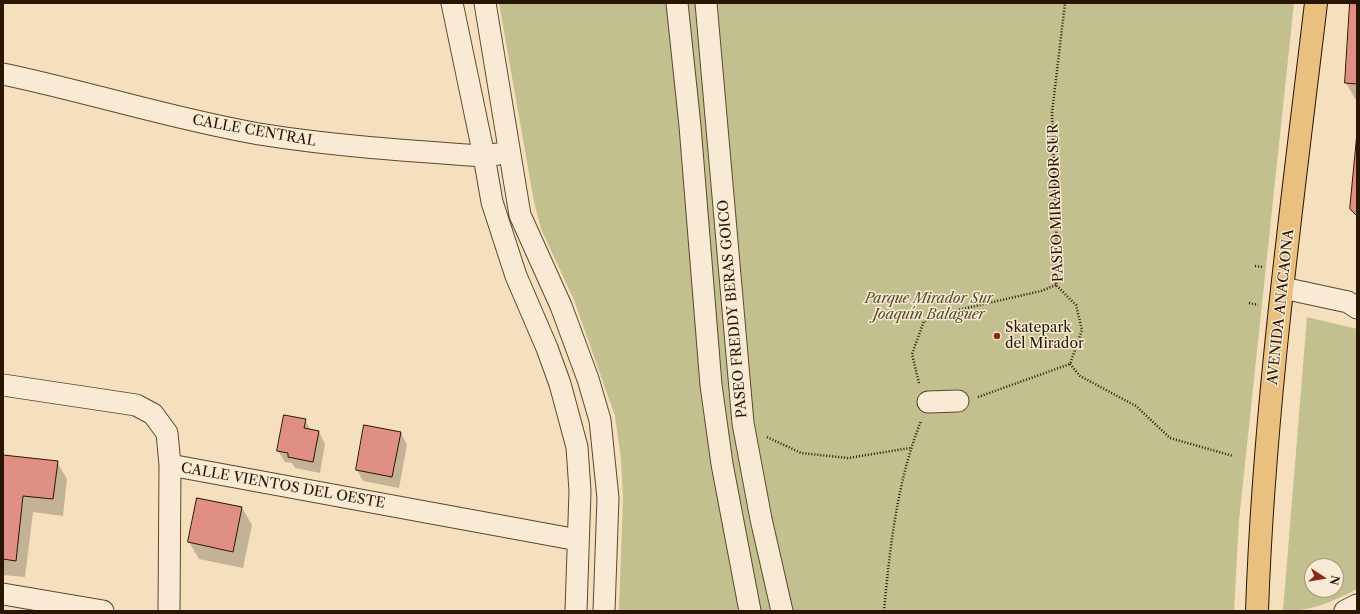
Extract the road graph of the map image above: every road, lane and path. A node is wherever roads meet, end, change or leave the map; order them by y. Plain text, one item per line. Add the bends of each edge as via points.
1 (452, 3) edge
2 (485, 3) edge
3 (677, 3) edge
4 (706, 3) edge
5 (1065, 3) edge
6 (1316, 3) edge
7 (3, 74) edge
8 (510, 152) junction
9 (484, 156) junction
10 (1282, 288) junction
11 (1357, 308) edge
12 (736, 344) junction
13 (708, 348) junction
14 (1070, 364) junction
15 (3, 385) edge
16 (958, 401) joint
17 (928, 402) dead end
18 (766, 437) dead end
19 (910, 448) dead end
20 (1233, 456) dead end
21 (170, 465) junction
22 (578, 540) junction
23 (3, 594) edge
24 (1357, 605) edge
25 (103, 611) edge
26 (169, 611) edge
27 (576, 611) edge
28 (604, 611) edge
29 (750, 611) edge
30 (782, 611) edge
31 (1257, 611) edge
32 (1344, 611) edge

1 - 9 street
2 - 8 street
3 - 13 street, PASEO FREDDY BERAS GOICO
4 - 12 street, PASEO FREDDY BERAS GOICO
5 - 14 path, PASEO MIRADOR SUR via 1052,113 1056,285 1076,305 1082,330
6 - 10 main road, AVENIDA ANACAONA
7 - 9 street, CALLE CENTRAL via 259,134 362,147
8 - 9 street, CALLE CENTRAL
8 - 28 street via 520,215 561,306 600,420 608,498
9 - 22 street via 500,232 547,348 571,422 580,491
10 - 11 street via 1348,302
10 - 31 main road, AVENIDA ANACAONA via 1265,466
12 - 13 street
12 - 30 street, PASEO FREDDY BERAS GOICO via 743,423
13 - 29 street, PASEO FREDDY BERAS GOICO via 722,464
14 - 16 path via 989,394
14 - 20 path via 1080,376 1136,406 1170,438
15 - 21 street, CALLE VIENTOS DEL OESTE via 136,406 153,414 167,433
16 - 17 street
18 - 19 path via 801,453 848,458
21 - 22 street, CALLE VIENTOS DEL OESTE
21 - 26 street
22 - 27 street
23 - 25 street
24 - 32 street

